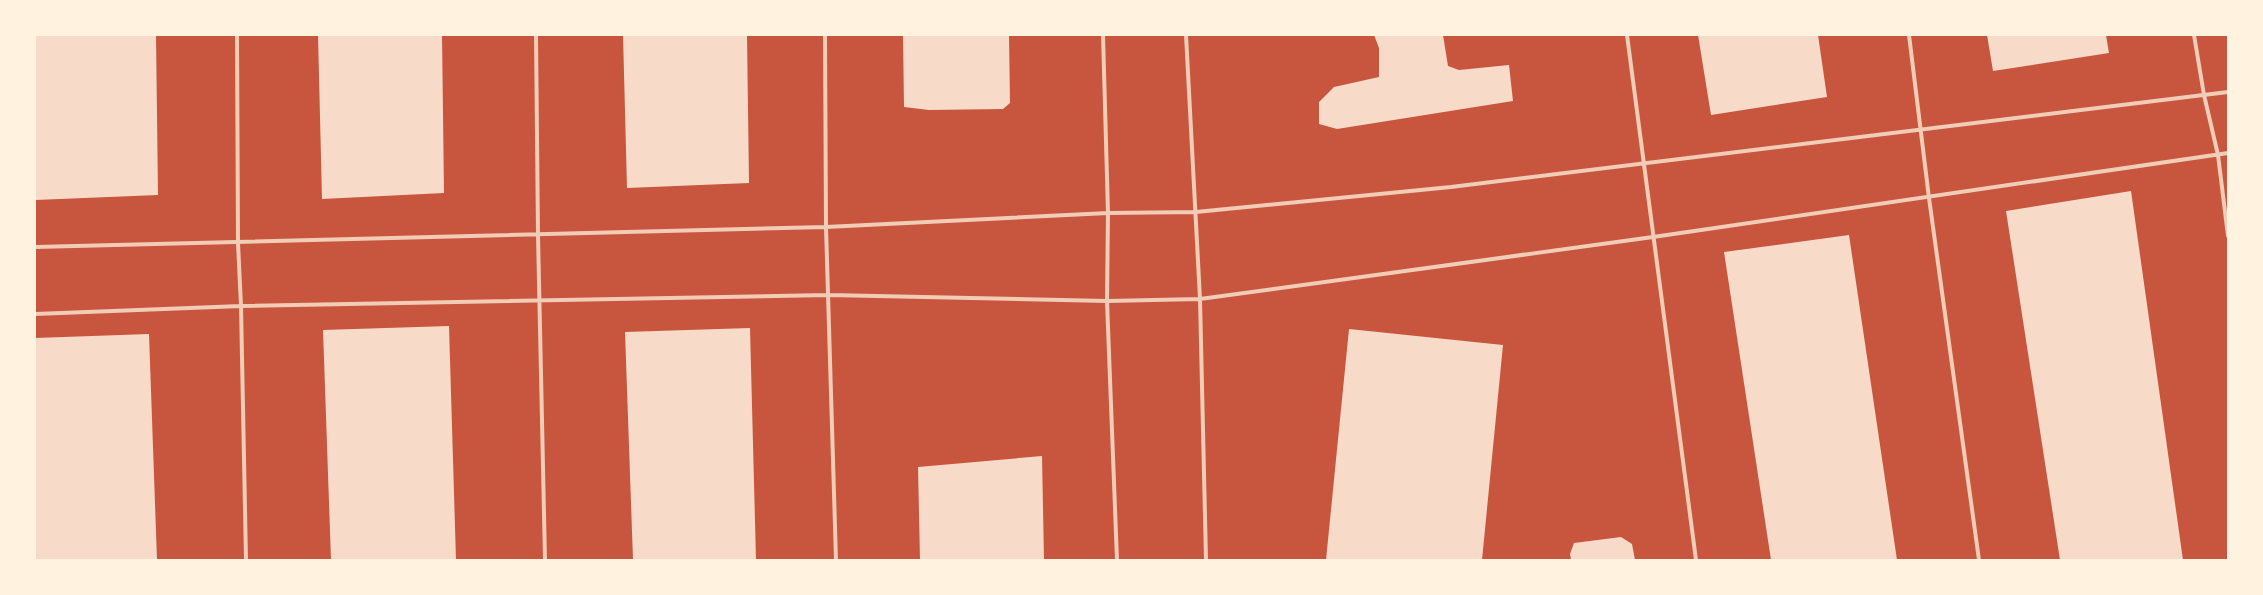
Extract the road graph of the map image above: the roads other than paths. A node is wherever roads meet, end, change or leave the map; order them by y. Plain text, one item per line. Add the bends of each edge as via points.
1 (237, 35) edge
2 (536, 35) edge
3 (825, 35) edge
4 (1103, 35) edge
5 (1186, 35) edge
6 (1627, 35) edge
7 (1909, 35) edge
8 (2194, 35) edge
9 (2228, 92) edge
10 (2204, 94) junction
11 (1920, 130) junction
12 (2228, 154) edge
13 (2218, 155) junction
14 (1643, 164) junction
15 (1929, 198) junction
16 (1196, 212) junction
17 (1108, 213) junction
18 (826, 227) junction
19 (538, 235) junction
20 (1653, 236) junction
21 (2228, 236) edge
22 (238, 242) junction
23 (35, 246) edge
24 (829, 295) junction
25 (541, 299) junction
26 (1200, 299) junction
27 (1107, 301) junction
28 (241, 306) junction
29 (35, 314) edge
30 (246, 560) edge
31 (545, 560) edge
32 (836, 560) edge
33 (1117, 560) edge
34 (1206, 560) edge
35 (1696, 560) edge
36 (1979, 560) edge

1 - 22 street
2 - 19 street
3 - 18 street
4 - 17 street
5 - 16 street
6 - 14 street
7 - 11 street
8 - 10 street
9 - 10 street
10 - 11 street
10 - 13 street
11 - 14 street
11 - 15 street
12 - 13 street
13 - 15 street
13 - 21 street
14 - 16 street
14 - 20 street
15 - 20 street
15 - 36 street
16 - 17 street
16 - 26 street
17 - 18 street
17 - 27 street
18 - 19 street
18 - 24 street
19 - 22 street
19 - 25 street
20 - 26 street
20 - 35 street
22 - 23 street
22 - 28 street
24 - 25 street
24 - 27 street
24 - 32 street
25 - 28 street
25 - 31 street
26 - 27 street
26 - 34 street
27 - 33 street
28 - 29 street
28 - 30 street

